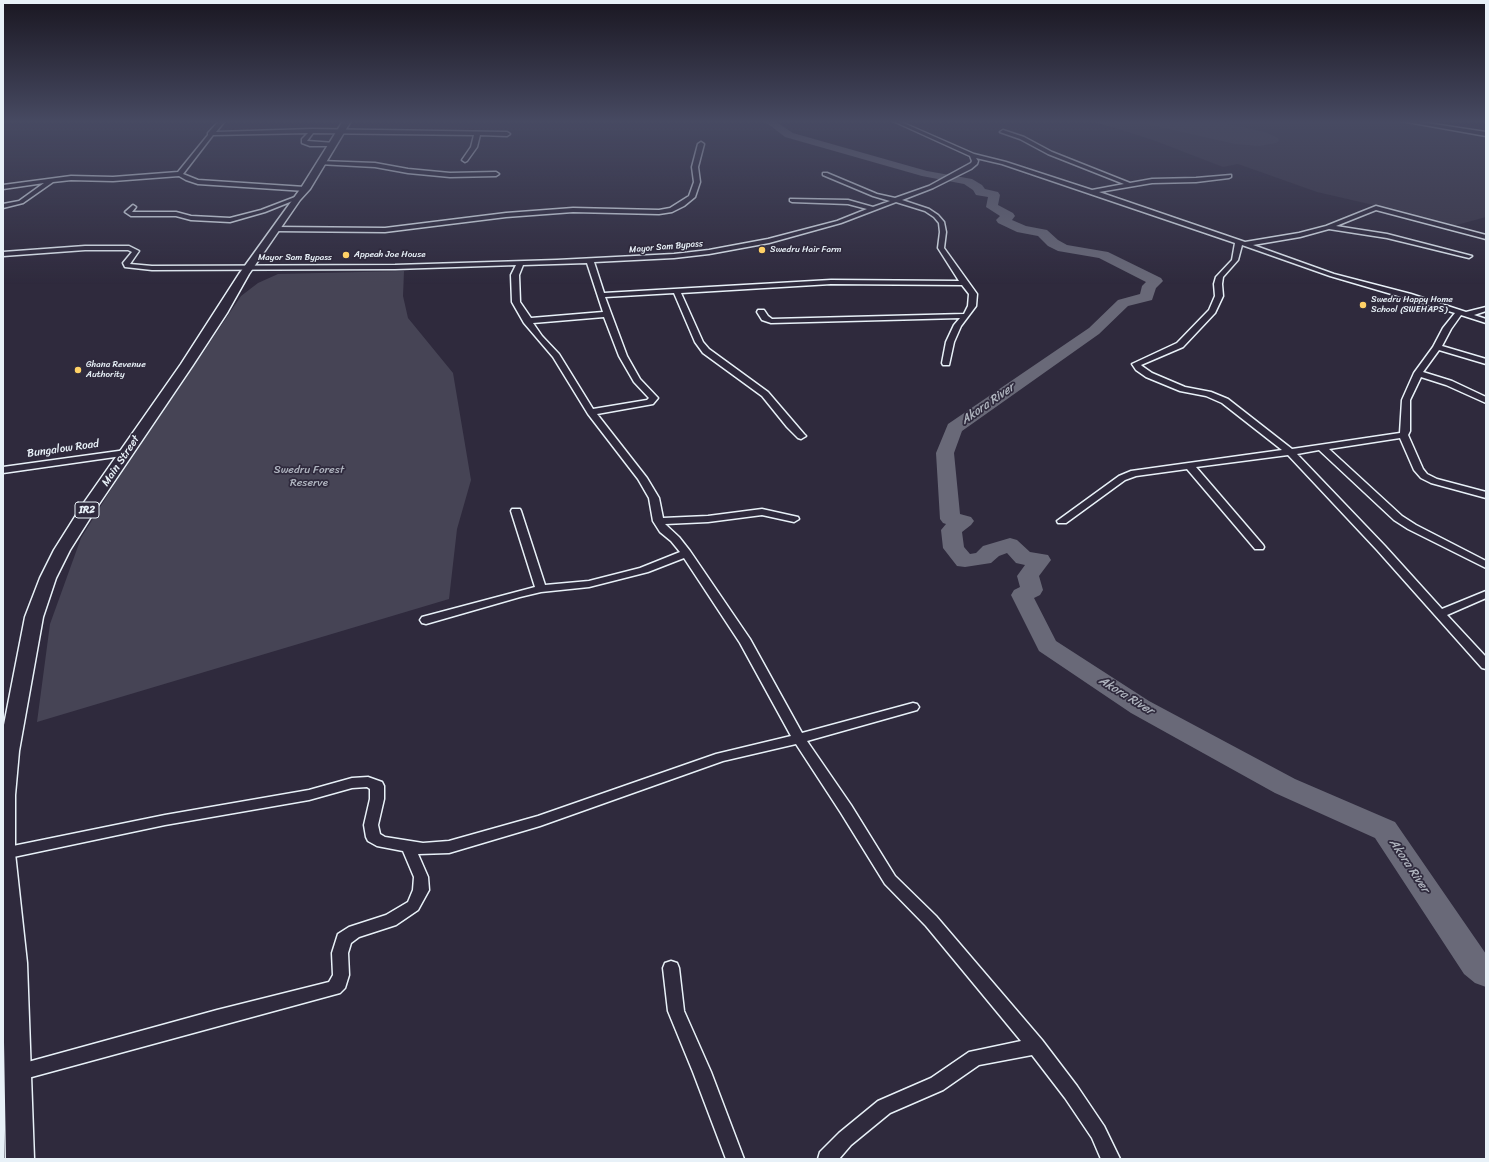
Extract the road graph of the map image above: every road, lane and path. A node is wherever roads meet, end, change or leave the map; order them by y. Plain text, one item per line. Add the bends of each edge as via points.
1 (164, 175) edge
2 (182, 175) edge
3 (313, 175) edge
4 (696, 175) edge
5 (829, 175) edge
6 (956, 175) edge
7 (1039, 175) edge
8 (1106, 175) edge
9 (1229, 176) dead end
10 (53, 180) junction
11 (1130, 185) junction
12 (3, 187) edge
13 (1090, 193) junction
14 (301, 194) junction
15 (792, 200) dead end
16 (896, 201) junction
17 (3, 206) edge
18 (133, 207) dead end
19 (872, 209) junction
20 (1328, 227) junction
21 (276, 229) junction
22 (1486, 237) edge
23 (1242, 243) junction
24 (3, 254) edge
25 (1469, 256) dead end
26 (590, 261) junction
27 (521, 264) junction
28 (250, 267) junction
29 (964, 283) junction
30 (677, 291) junction
31 (600, 295) junction
32 (1486, 309) edge
33 (761, 312) dead end
34 (1464, 313) junction
35 (607, 314) junction
36 (966, 316) junction
37 (527, 321) junction
38 (1486, 321) edge
39 (1437, 347) junction
40 (1486, 362) edge
41 (946, 364) dead end
42 (1418, 373) junction
43 (1486, 400) edge
44 (591, 412) junction
45 (1403, 435) junction
46 (801, 436) dead end
47 (1321, 447) junction
48 (1290, 452) junction
49 (126, 453) junction
50 (1189, 465) junction
51 (3, 470) edge
52 (1486, 495) edge
53 (516, 511) dead end
54 (794, 518) dead end
55 (658, 521) junction
56 (1062, 521) dead end
57 (1259, 547) dead end
58 (686, 553) junction
59 (1486, 565) edge
60 (541, 588) junction
61 (1486, 594) edge
62 (1440, 614) junction
63 (426, 620) dead end
64 (1486, 665) edge
65 (913, 707) dead end
66 (799, 739) junction
67 (408, 847) junction
68 (4, 853) junction
69 (9, 965) edge
70 (671, 968) dead end
71 (1036, 1046) junction
72 (18, 1073) junction
73 (20, 1159) edge
74 (735, 1159) edge
75 (826, 1159) edge
76 (1111, 1159) edge

1 - 10 street
2 - 14 street via 198,182
3 - 14 main road, Main Street / IR2
4 - 21 street via 697,182 692,197 672,210 659,212 580,210 506,214 385,230
5 - 16 street
6 - 16 street, Mayor Sam Bypass
7 - 13 street
8 - 11 street
9 - 11 street
10 - 12 street
10 - 17 street via 21,202
11 - 13 street
13 - 23 street
14 - 18 street via 263,211 230,220 191,218 176,214 131,214 128,212
14 - 21 main road, Main Street / IR2
15 - 19 street via 848,202
16 - 19 street, Mayor Sam Bypass
16 - 29 street via 927,210 942,223 941,248
19 - 26 street, Mayor Sam Bypass via 797,234 740,246 674,256
20 - 22 street via 1376,208
20 - 23 street via 1300,235
20 - 25 street via 1360,230
21 - 28 main road, Main Street / IR2
23 - 34 street via 1332,275
23 - 48 street via 1235,260 1220,277 1218,296 1212,311 1180,344 1136,364 1154,377 1224,401
24 - 28 street, Mayor Sam Bypass via 120,247 136,251 126,263 132,267
26 - 27 street, Mayor Sam Bypass
26 - 31 street
27 - 28 street, Mayor Sam Bypass
27 - 37 street via 515,275 516,302
28 - 49 main road, Main Street / IR2
29 - 30 street via 831,282
29 - 36 street via 973,294 972,306
30 - 31 street
30 - 46 street via 699,342 706,351 765,394
31 - 35 street
32 - 34 street
33 - 36 street via 765,318 771,320
34 - 38 street
34 - 39 street via 1447,328
35 - 37 street
35 - 44 street via 630,369 654,398 650,402
36 - 41 street via 953,336
37 - 44 street via 556,356
39 - 40 street
39 - 42 street
42 - 43 street via 1449,383
42 - 45 street via 1406,400
44 - 55 street via 642,478 654,498
45 - 47 street
45 - 52 street via 1424,476
47 - 48 street
47 - 59 street via 1398,518
48 - 50 street
48 - 62 street
49 - 51 street, Bungalow Road
49 - 68 main road, Main Street / IR2 via 62,550 48,578 34,617 9,751 4,795
50 - 56 street via 1134,473 1122,478
50 - 57 street
53 - 60 street
54 - 55 street via 762,512 708,519
55 - 58 street
58 - 60 street via 644,570 589,584
58 - 66 street via 746,642
60 - 63 street
61 - 62 street
62 - 64 street
65 - 66 street
66 - 67 street via 721,757 540,821 449,847
66 - 71 street via 890,880 931,921
67 - 68 street via 382,842 373,837 371,825 377,786 368,782 352,783 309,795 165,820
67 - 72 street via 421,877 422,890 413,906 391,920 354,932 344,939 340,953 341,975 339,983 334,988
68 - 69 main road, Main Street / IR2
69 - 72 main road, IR2
70 - 74 street via 676,1011
71 - 75 street via 975,1058 937,1084 884,1107 845,1139
71 - 76 street via 1071,1092
72 - 73 main road, IR2

